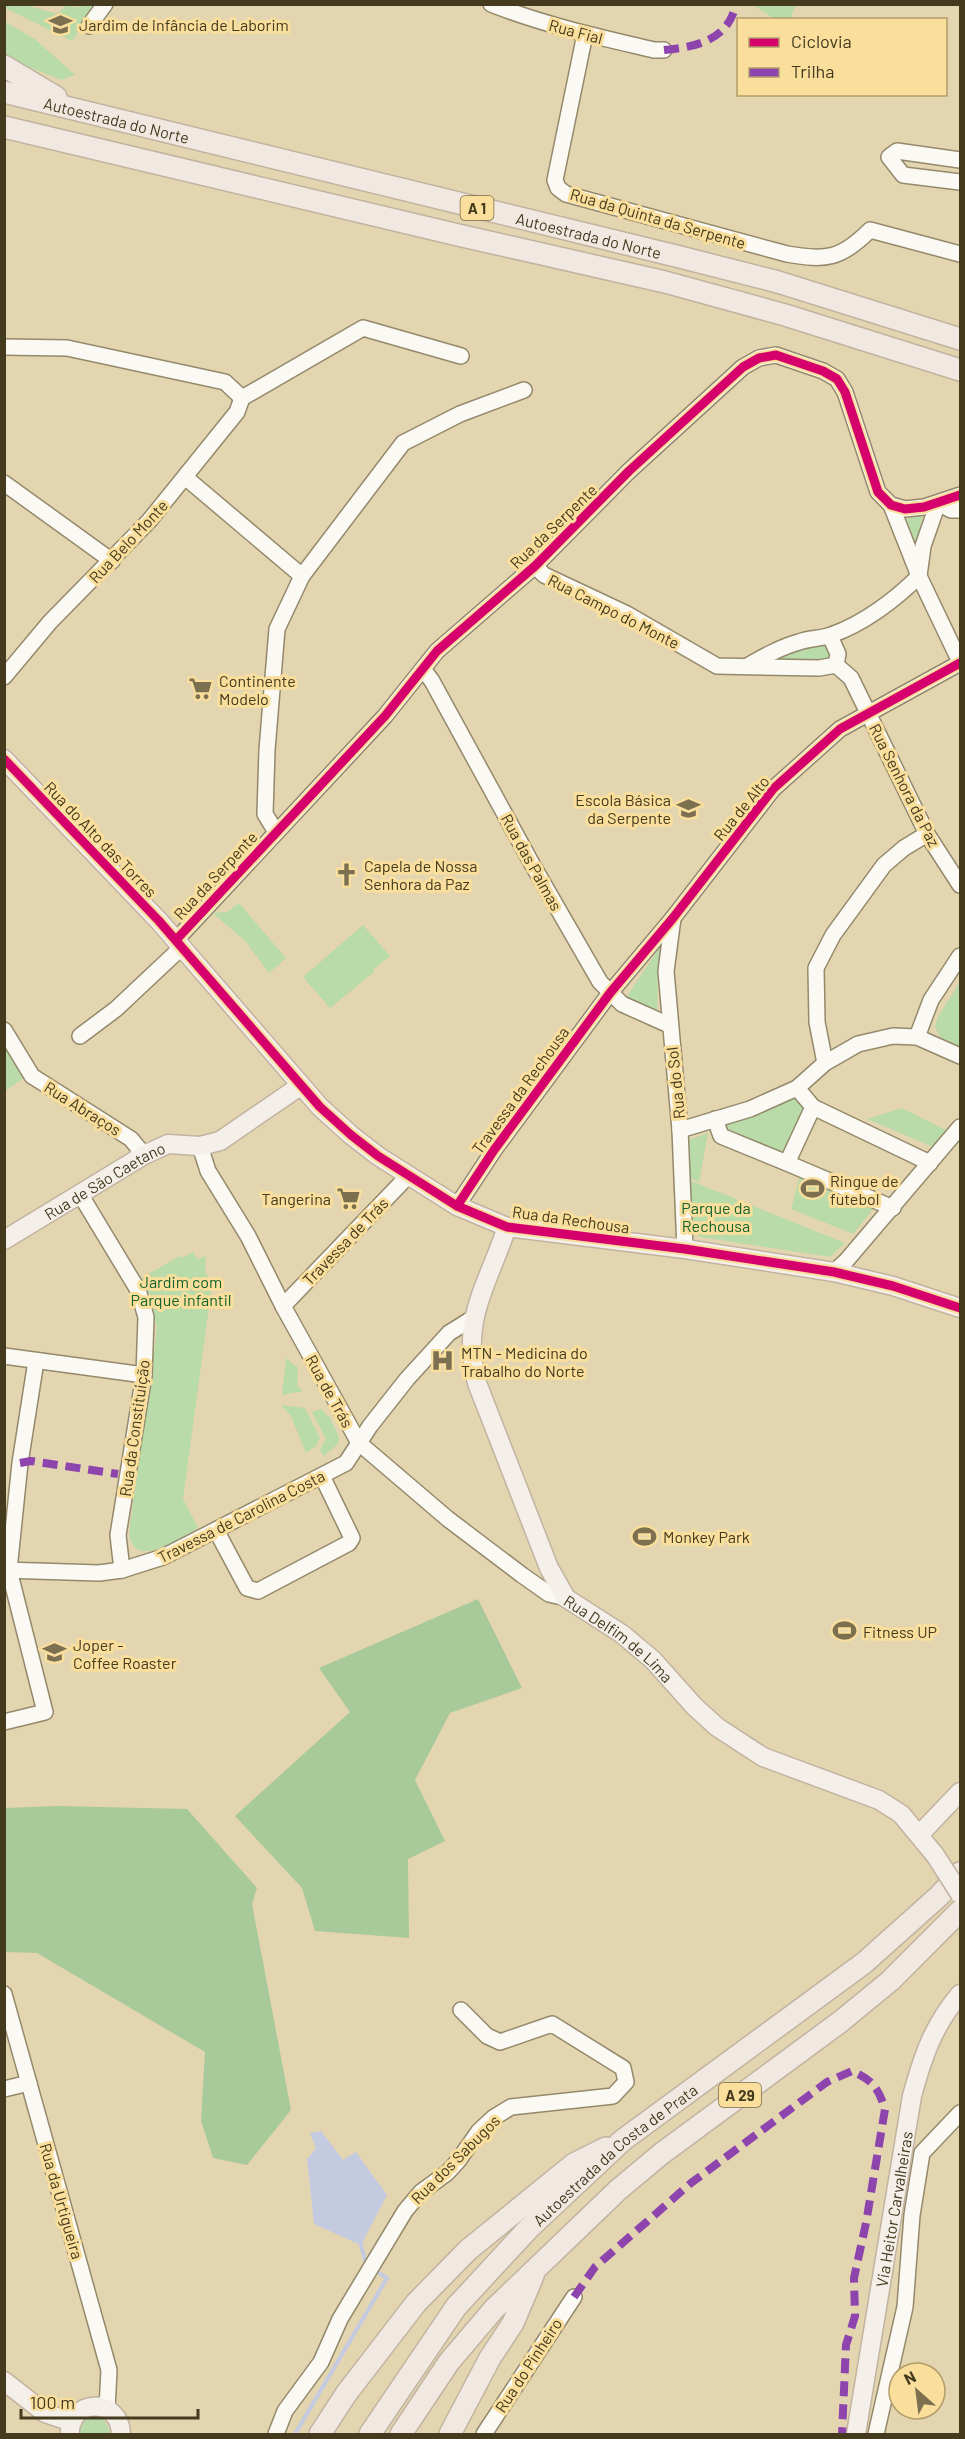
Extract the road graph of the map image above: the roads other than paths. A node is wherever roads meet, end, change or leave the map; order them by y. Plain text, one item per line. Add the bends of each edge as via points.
1 (105, 4) edge
2 (491, 4) edge
3 (89, 26) dead end
4 (585, 34) junction
5 (664, 50) dead end
6 (4, 66) edge
7 (4, 92) edge
8 (75, 108) junction
9 (4, 127) edge
10 (4, 132) edge
11 (27, 132) junction
12 (960, 160) edge
13 (960, 182) edge
14 (960, 254) edge
15 (960, 339) edge
16 (4, 347) edge
17 (461, 356) dead end
18 (960, 370) edge
19 (524, 390) dead end
20 (242, 398) junction
21 (185, 477) junction
22 (4, 483) edge
23 (960, 495) edge
24 (938, 503) junction
25 (891, 505) junction
26 (960, 510) edge
27 (112, 561) junction
28 (534, 566) junction
29 (302, 576) junction
30 (919, 576) junction
31 (830, 636) junction
32 (960, 663) edge
33 (836, 665) junction
34 (747, 666) junction
35 (423, 669) junction
36 (4, 677) edge
37 (870, 714) junction
38 (4, 759) edge
39 (276, 832) junction
40 (927, 834) junction
41 (960, 885) edge
42 (673, 918) junction
43 (179, 944) junction
44 (960, 956) edge
45 (610, 993) junction
46 (669, 1025) junction
47 (4, 1030) edge
48 (80, 1035) dead end
49 (917, 1037) junction
50 (960, 1056) edge
51 (825, 1064) junction
52 (300, 1086) junction
53 (797, 1088) junction
54 (813, 1107) junction
55 (715, 1119) junction
56 (960, 1127) edge
57 (680, 1130) junction
58 (200, 1146) junction
59 (144, 1155) junction
60 (787, 1162) junction
61 (930, 1163) junction
62 (408, 1176) junction
63 (80, 1194) junction
64 (457, 1206) junction
65 (893, 1208) junction
66 (507, 1227) junction
67 (4, 1240) edge
68 (685, 1249) junction
69 (834, 1272) junction
70 (283, 1306) junction
71 (960, 1308) edge
72 (473, 1318) junction
73 (4, 1356) edge
74 (36, 1361) junction
75 (144, 1375) junction
76 (359, 1443) junction
77 (12, 1463) edge
78 (322, 1476) junction
79 (216, 1530) junction
80 (549, 1568) junction
81 (7, 1570) edge
82 (122, 1570) junction
83 (529, 1579) junction
84 (566, 1598) junction
85 (4, 1722) edge
86 (960, 1792) edge
87 (920, 1834) junction
88 (960, 1873) edge
89 (960, 1894) edge
90 (960, 1911) edge
91 (4, 1994) edge
92 (960, 1994) edge
93 (461, 2010) dead end
94 (29, 2083) junction
95 (4, 2089) edge
96 (960, 2112) edge
97 (623, 2140) junction
98 (537, 2266) junction
99 (574, 2297) dead end
100 (4, 2381) edge
101 (107, 2409) junction
102 (71, 2428) edge
103 (122, 2434) edge
104 (276, 2434) edge
105 (320, 2434) edge
106 (370, 2434) edge
107 (401, 2434) edge
108 (450, 2434) edge
109 (484, 2434) edge
110 (856, 2434) edge
111 (876, 2434) edge

1 - 3 street
2 - 4 street, Rua Fial
4 - 5 street, Rua Fial
4 - 14 street, Rua da Quinta da Serpente via 555,180 566,194 814,259 834,256 854,246 870,230
6 - 8 highway
7 - 8 highway, Autoestrada do Norte / A 1
8 - 15 highway, Autoestrada do Norte / A 1 via 778,282
9 - 11 highway, Autoestrada do Norte / A 1
10 - 11 highway
11 - 18 highway, Autoestrada do Norte / A 1 via 665,282
12 - 13 street via 897,151 890,157 903,175
16 - 20 street via 67,348 225,382
17 - 20 street via 363,327
19 - 29 street via 460,414 403,443
20 - 21 street, Rua Belo Monte via 237,412
21 - 27 street, Rua Belo Monte
21 - 29 street
22 - 27 street
23 - 24 street
24 - 25 street via 905,509
24 - 26 street
24 - 30 street via 923,546
25 - 28 street, Rua da Serpente via 878,492 845,392 837,379 776,355 743,367 629,471
25 - 30 street, Rua da Serpente
27 - 36 street, Rua Belo Monte via 50,622
28 - 34 street, Rua Campo do Monte via 544,575 627,614 717,666
28 - 35 street, Rua da Serpente via 437,651
29 - 39 street via 277,629 265,814
30 - 31 street, Rua Campo do Monte via 858,623
30 - 32 street, Rua da Serpente
31 - 33 street via 838,654
31 - 34 street, Rua Campo do Monte via 801,641
32 - 37 street, Rua de Alto
33 - 34 street
33 - 37 street, Rua Senhora da Paz via 851,678
35 - 39 street, Rua da Serpente via 385,716
35 - 45 street, Rua das Palmas via 600,982
37 - 40 street, Rua Senhora da Paz
37 - 42 street, Rua de Alto via 840,729 773,789
38 - 43 main road, Rua do Alto das Torres
39 - 43 street, Rua da Serpente
40 - 41 street, Rua Senhora da Paz
40 - 51 street via 884,865 833,935 816,968 817,1022
42 - 45 street, Rua de Alto
42 - 46 street, Rua do Sol via 666,971
43 - 48 street, Rua da Serpente via 116,1009
43 - 52 main road, Rua da Rechousa
44 - 49 street via 930,1000
45 - 46 street, Rua das Palmas via 622,1004
45 - 64 street, Travessa da Rechousa
46 - 57 street, Rua do Sol
47 - 59 street, Rua Abraços via 32,1076 130,1139
49 - 50 street
49 - 51 street via 893,1036 858,1044
51 - 53 street
52 - 58 main road, Rua de São Caetano via 220,1141
52 - 62 main road, Rua da Rechousa via 351,1135
53 - 54 street
53 - 55 street via 750,1109
54 - 60 street
54 - 61 street
55 - 57 street
55 - 60 street via 721,1136
56 - 61 street
57 - 68 street, Rua do Sol
58 - 59 main road, Rua de São Caetano via 168,1144
58 - 70 street, Rua de Trás via 208,1171 248,1236
59 - 63 main road, Rua de São Caetano
60 - 65 street
61 - 65 street
62 - 64 main road, Rua da Rechousa
62 - 70 street, Travessa de Trás
63 - 67 main road, Rua de São Caetano
63 - 75 street, Rua da Constituição via 138,1290 146,1317
64 - 66 main road, Rua da Rechousa
65 - 69 street
66 - 68 main road, Rua da Rechousa
66 - 72 main road, Rua Delfim de Lima
68 - 69 main road, Rua da Rechousa
69 - 71 main road, Rua da Rechousa
70 - 76 street, Rua de Trás
72 - 76 street, Travessa de Carolina Costa via 449,1333 407,1379
72 - 80 main road, Rua Delfim de Lima via 471,1361 477,1383
73 - 74 street
74 - 75 street
74 - 77 street
75 - 82 street, Rua da Constituição via 118,1536
76 - 78 street, Travessa de Carolina Costa via 346,1463
76 - 83 street, Rua de Trás via 448,1519
77 - 81 street
78 - 79 street, Travessa de Carolina Costa
78 - 79 street via 352,1538 258,1592 248,1588
79 - 82 street, Travessa de Carolina Costa via 163,1557
80 - 83 street
80 - 84 main road, Rua Delfim de Lima
81 - 82 street, Travessa de Carolina Costa
81 - 85 street via 45,1712
83 - 84 street, Rua de Trás via 549,1593
84 - 87 main road, Rua Delfim de Lima via 622,1634 653,1660 717,1727 763,1757 879,1800 902,1814
86 - 87 main road
87 - 89 main road, Rua Delfim de Lima, bridge
88 - 97 highway, Autoestrada da Costa de Prata / A 29 via 864,1963
90 - 98 highway, Autoestrada da Costa de Prata / A 29 via 890,1981 661,2154
91 - 94 street, Rua da Urtigueira
92 - 110 main road, Via Heitor Carvalheiras via 934,2030 912,2096
93 - 104 street, Rua dos Sabugos via 487,2036 500,2042 552,2024 623,2068 626,2082 614,2096 511,2107 479,2131 447,2173 421,2192 405,2211 340,2319 321,2362 285,2411
94 - 95 street
94 - 101 street, Rua da Urtigueira via 109,2370
96 - 111 street via 922,2153 912,2215 905,2307
97 - 105 highway via 574,2164 468,2250 416,2303
97 - 106 highway, Autoestrada da Costa de Prata / A 29 via 529,2228 456,2307
98 - 107 highway, Autoestrada da Costa de Prata / A 29 via 449,2362
98 - 108 highway via 513,2324 490,2358
99 - 109 street, Rua do Pinheiro
100 - 102 main road
101 - 102 main road via 91,2407 76,2415
101 - 103 main road via 119,2420

